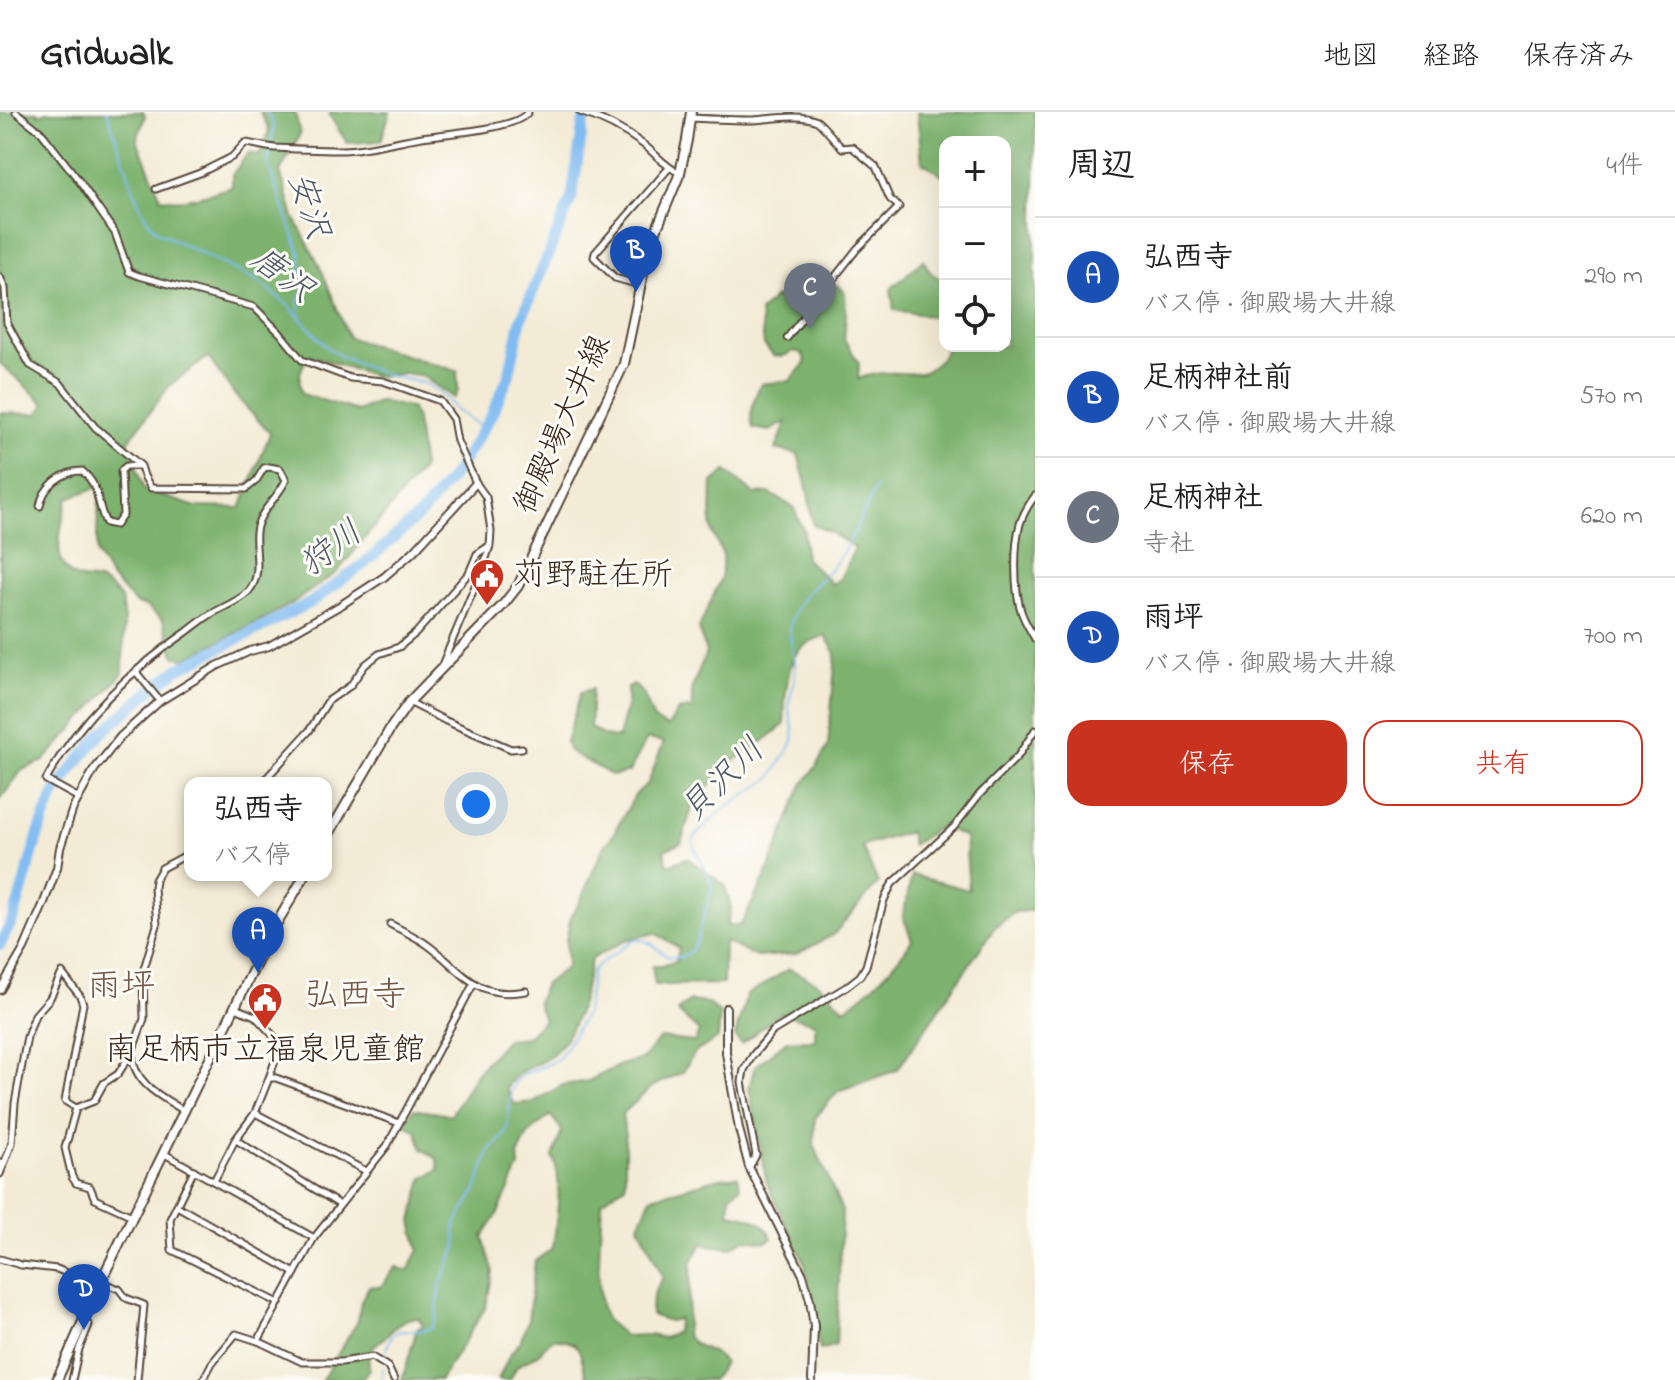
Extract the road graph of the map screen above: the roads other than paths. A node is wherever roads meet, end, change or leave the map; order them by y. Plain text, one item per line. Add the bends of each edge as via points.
1 (16, 112) edge
2 (580, 112) edge
3 (526, 114) edge
4 (691, 115) edge
5 (669, 168) junction
6 (680, 173) junction
7 (156, 189) dead end
8 (0, 277) edge
9 (641, 285) junction
10 (787, 338) dead end
11 (141, 466) junction
12 (475, 481) junction
13 (1035, 496) edge
14 (40, 506) dead end
15 (490, 546) junction
16 (1035, 639) edge
17 (440, 670) junction
18 (136, 672) junction
19 (160, 701) junction
20 (409, 702) junction
21 (1035, 730) edge
22 (522, 748) dead end
23 (267, 777) edge
24 (76, 797) junction
25 (332, 829) edge
26 (184, 856) edge
27 (301, 881) edge
28 (390, 924) dead end
29 (474, 983) junction
30 (0, 990) edge
31 (526, 991) dead end
32 (235, 1008) junction
33 (726, 1008) dead end
34 (132, 1052) junction
35 (269, 1078) junction
36 (76, 1108) junction
37 (185, 1111) junction
38 (255, 1113) junction
39 (399, 1123) junction
40 (235, 1140) junction
41 (163, 1153) junction
42 (2, 1163) edge
43 (749, 1167) junction
44 (194, 1170) junction
45 (366, 1171) junction
46 (0, 1174) edge
47 (214, 1181) junction
48 (340, 1205) junction
49 (177, 1206) junction
50 (133, 1217) junction
51 (314, 1238) junction
52 (0, 1259) edge
53 (295, 1273) junction
54 (101, 1281) junction
55 (94, 1299) junction
56 (279, 1303) junction
57 (84, 1321) junction
58 (258, 1341) junction
59 (57, 1380) edge
60 (72, 1380) edge
61 (137, 1380) edge
62 (203, 1380) edge
63 (394, 1380) edge
64 (812, 1380) edge

1 - 12 street via 41,132 77,178 115,233 129,272 254,307 302,360 440,401 453,419
2 - 5 street via 599,117 646,146
3 - 7 street via 495,126 367,149 245,143 232,157
4 - 6 main road, 御殿場大井線
4 - 10 street via 820,122 842,148 852,147 876,167 899,207 857,249
5 - 6 street
5 - 9 street via 594,257 615,278
6 - 9 main road, 御殿場大井線 via 648,250
8 - 11 street via 7,323 30,365 60,383 95,427
9 - 17 main road, 御殿場大井線 via 624,364 518,586
11 - 14 street via 121,471 123,515 116,525 106,523 95,485 82,471 55,482
11 - 18 street via 151,488 246,489 269,467 280,469 286,480 259,523 258,569 247,594 176,638
12 - 15 street via 486,497
12 - 19 street via 384,577 269,646 217,666
13 - 16 street via 1020,522 1017,595
15 - 17 street
15 - 23 street via 477,554 469,573 416,633 379,654 328,701
17 - 20 main road, 御殿場大井線
18 - 19 street
18 - 24 street via 78,731 46,780
19 - 24 street via 120,737
20 - 22 street via 511,749
20 - 25 main road, 御殿場大井線
21 - 43 street via 954,827 892,884 860,976 773,1031 753,1055 742,1082 756,1155
24 - 30 street via 43,905
26 - 34 street via 162,868 155,880 157,925 143,972 144,1019
27 - 32 main road
28 - 29 street via 428,945
29 - 31 street via 496,993
29 - 39 street
32 - 35 street via 255,1016 281,1044
32 - 37 main road
33 - 43 street via 726,1053
34 - 36 street via 94,1101
34 - 37 street via 138,1077
35 - 38 street
35 - 39 street
36 - 42 street via 65,1101 83,1004 62,973 27,1037 12,1143
36 - 50 street via 65,1148 72,1177 90,1187 95,1199
37 - 41 main road
38 - 40 street
38 - 45 street
39 - 45 street
40 - 47 street
40 - 48 street
41 - 44 street
41 - 50 main road
42 - 46 street
43 - 64 street via 803,1275 814,1326
44 - 47 street
44 - 49 street
45 - 48 street
47 - 51 street
48 - 51 street
49 - 53 street
49 - 56 street via 170,1219 172,1250
50 - 54 main road
51 - 53 street
52 - 55 street via 69,1274 74,1292
53 - 56 street
54 - 55 main road
54 - 61 street via 144,1305
55 - 57 main road
56 - 58 street
57 - 59 main road
57 - 60 street via 89,1325
58 - 62 street via 236,1334
58 - 63 street via 302,1362 372,1357 388,1367

